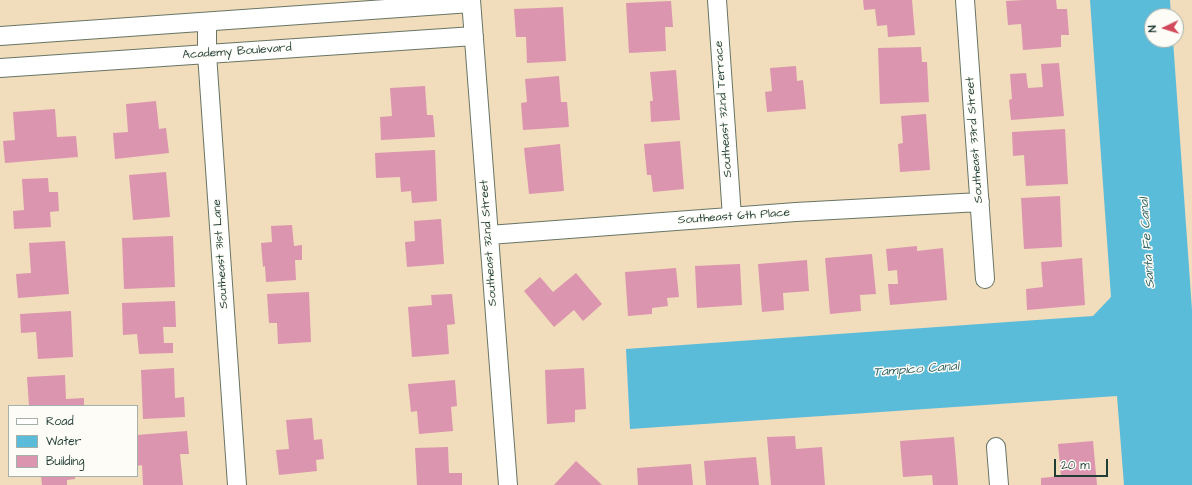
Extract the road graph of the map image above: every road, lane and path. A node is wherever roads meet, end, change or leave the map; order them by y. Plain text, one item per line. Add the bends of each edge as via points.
1 (717, 0) edge
2 (965, 0) edge
3 (471, 2) edge
4 (207, 22) junction
5 (0, 36) edge
6 (474, 36) junction
7 (207, 54) junction
8 (0, 68) edge
9 (980, 202) junction
10 (732, 217) junction
11 (489, 235) junction
12 (985, 279) dead end
13 (996, 447) dead end
14 (237, 485) edge
15 (508, 485) edge
16 (999, 485) edge

1 - 10 street, Southeast 32nd Terrace
2 - 9 street, Southeast 33rd Street
3 - 4 street
3 - 6 street, Southeast 32nd Street
4 - 5 street
4 - 7 street, Southeast 31st Lane
6 - 7 street, Academy Boulevard
6 - 11 street, Southeast 32nd Street
7 - 8 street, Academy Boulevard
7 - 14 street, Southeast 31st Lane
9 - 10 street, Southeast 6th Place
9 - 12 street, Southeast 33rd Street
10 - 11 street, Southeast 6th Place
11 - 15 street, Southeast 32nd Street
13 - 16 street

